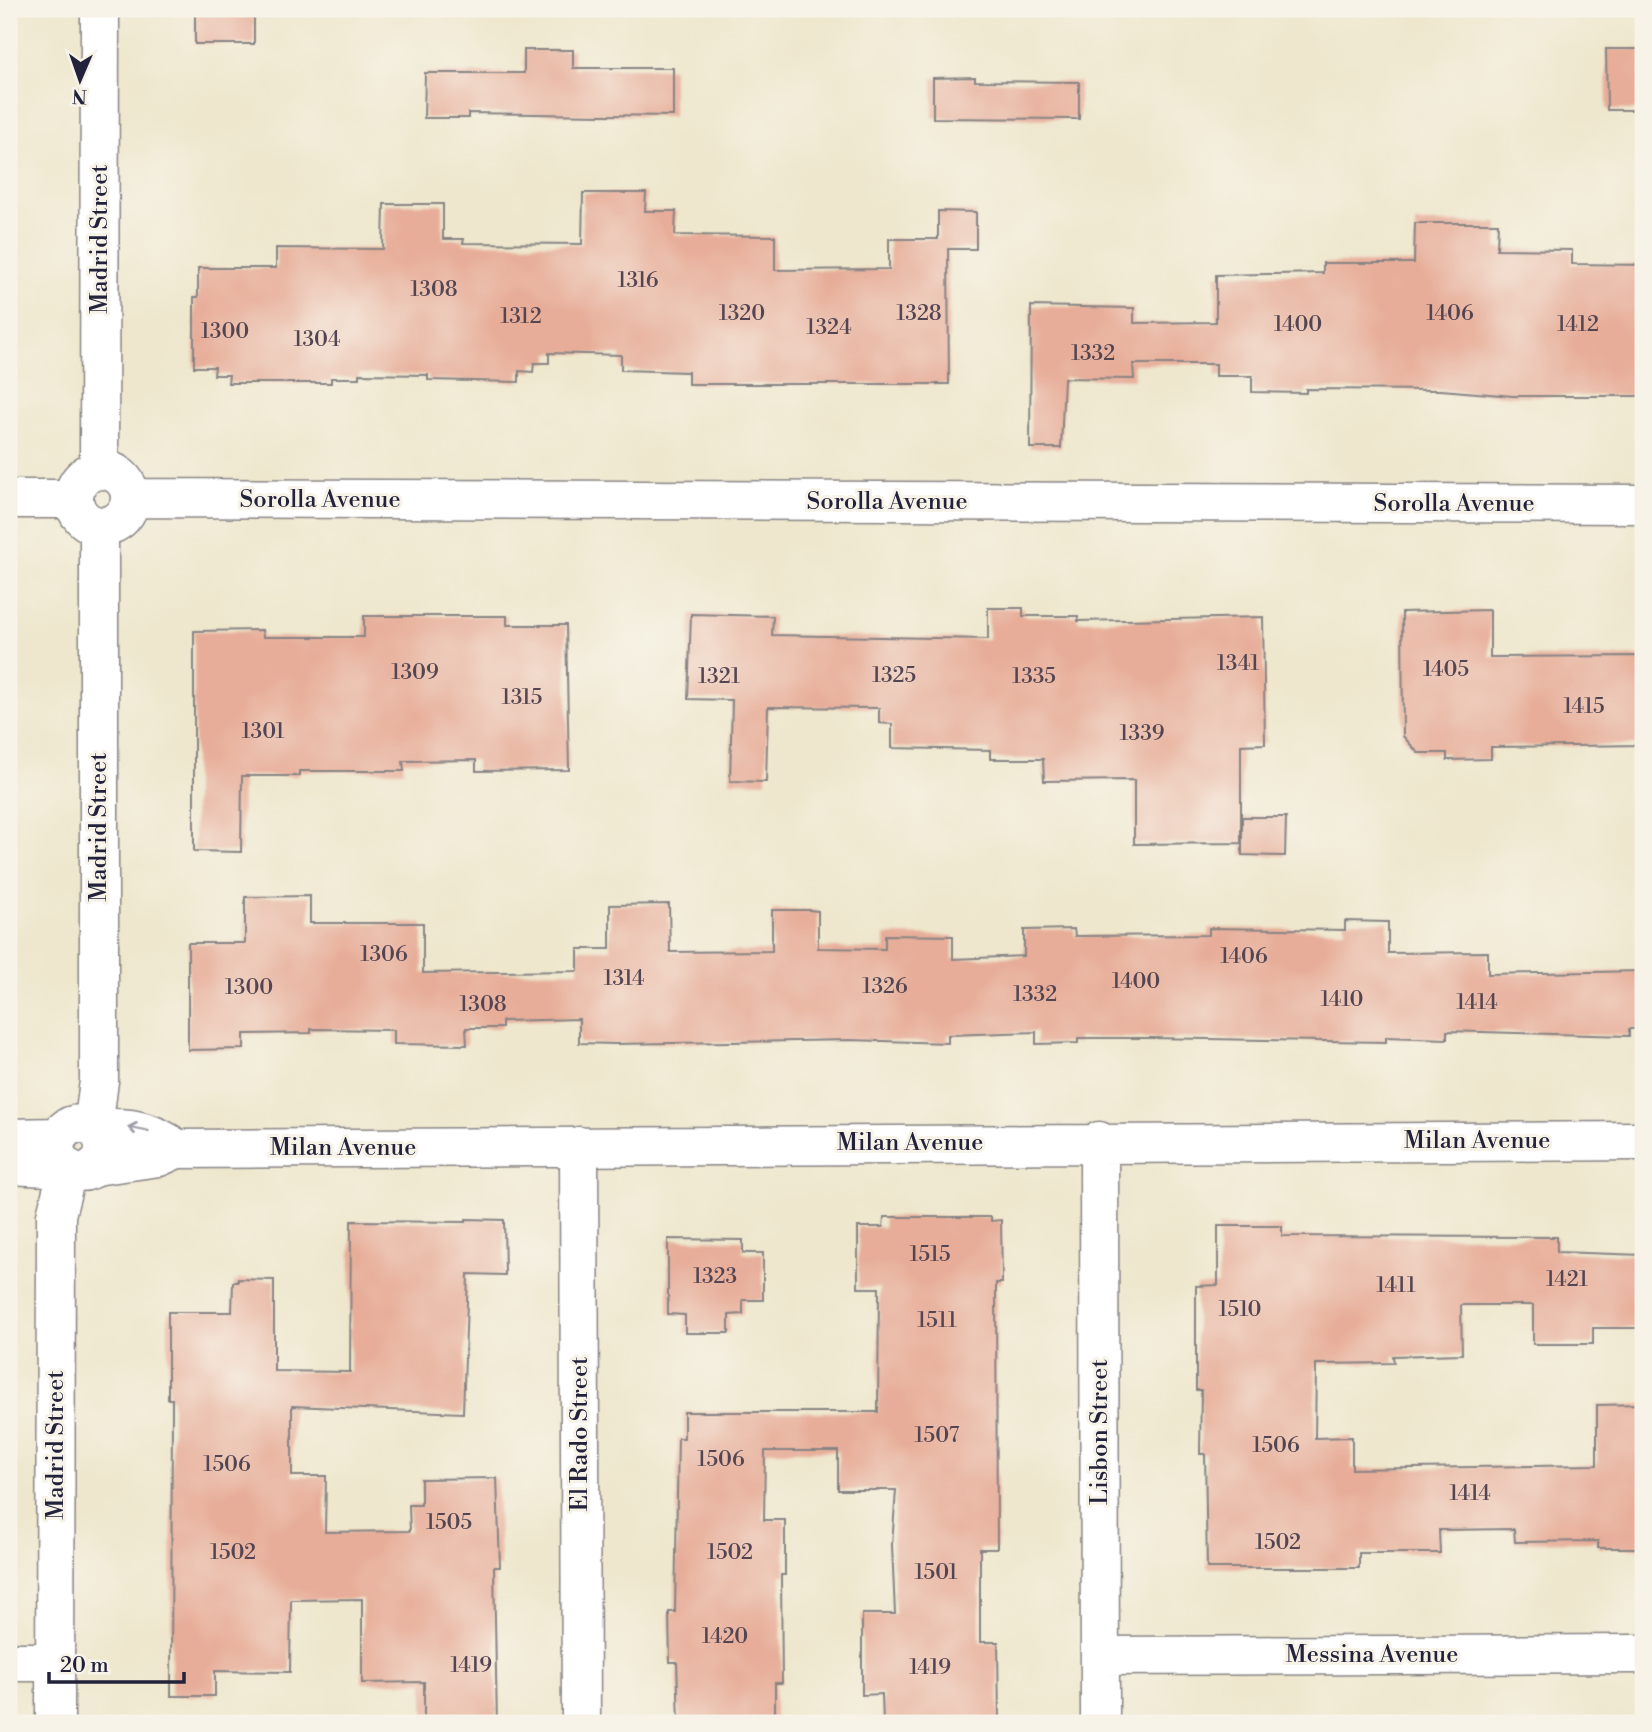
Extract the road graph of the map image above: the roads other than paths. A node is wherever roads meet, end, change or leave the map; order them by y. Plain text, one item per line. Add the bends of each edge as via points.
1 (100, 9) edge
2 (99, 470) junction
3 (131, 498) junction
4 (9, 499) edge
5 (1643, 504) edge
6 (86, 512) junction
7 (9, 1138) edge
8 (1643, 1140) edge
9 (1099, 1141) junction
10 (579, 1146) junction
11 (79, 1150) junction
12 (9, 1166) edge
13 (1643, 1654) edge
14 (1101, 1656) junction
15 (9, 1662) edge
16 (55, 1662) junction
17 (55, 1723) edge
18 (581, 1723) edge
19 (1100, 1723) edge

1 - 2 street, Madrid Street
2 - 3 street via 120,475
2 - 6 street via 79,482
3 - 5 street, Sorolla Avenue
3 - 6 street via 123,518 115,523
4 - 6 street
6 - 11 street, Madrid Street via 99,1081
7 - 11 street, Milan Avenue
8 - 9 street, Milan Avenue
9 - 10 street, Milan Avenue
9 - 14 street, Lisbon Street
10 - 11 street, Milan Avenue via 177,1149 152,1132 129,1127
10 - 18 street, El Rado Street
11 - 12 street, Milan Avenue
11 - 16 street, Madrid Street via 57,1215
13 - 14 street, Messina Avenue
14 - 19 street, Lisbon Street
15 - 16 street
16 - 17 street, Madrid Street

